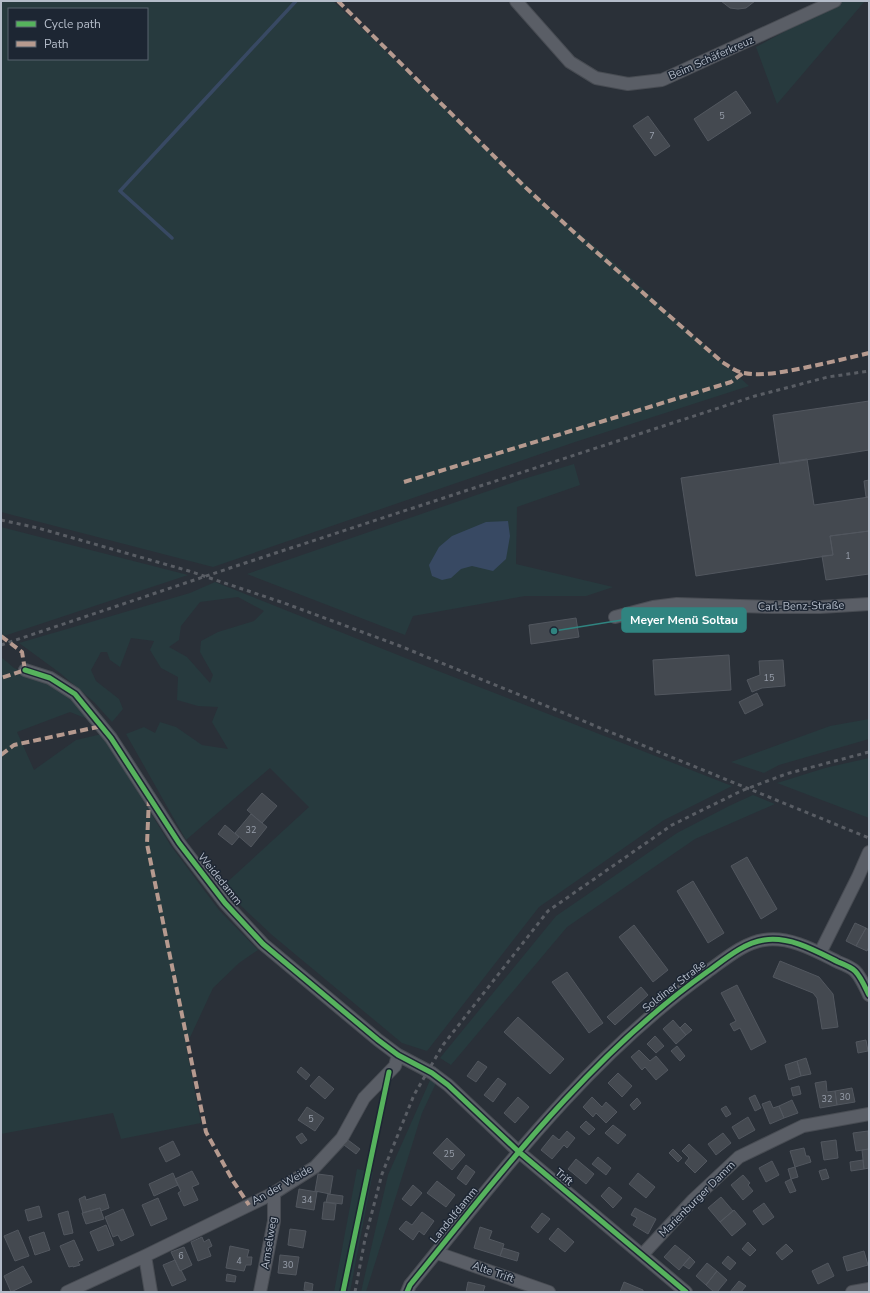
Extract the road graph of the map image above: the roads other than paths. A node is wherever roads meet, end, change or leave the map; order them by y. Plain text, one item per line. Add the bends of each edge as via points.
1 (516, 1) edge
2 (835, 1) edge
3 (869, 604) edge
4 (615, 617) dead end
5 (25, 670) dead end
6 (869, 852) edge
7 (820, 953) junction
8 (869, 995) edge
9 (398, 1055) junction
10 (432, 1073) joint
11 (869, 1114) edge
12 (519, 1152) junction
13 (274, 1193) junction
14 (436, 1253) junction
15 (642, 1255) junction
16 (145, 1256) junction
17 (869, 1289) edge
18 (681, 1291) edge
19 (67, 1292) edge
20 (151, 1292) edge
21 (260, 1292) edge
22 (407, 1292) edge
23 (549, 1292) edge
24 (852, 1292) edge

1 - 2 street, Beim Schäferkreuz via 570,62 596,78 628,84 662,80
3 - 4 street, Carl-Benz-Straße via 781,607 677,604
5 - 9 street, Weidedamm via 50,678 75,694 111,738 179,843 225,903 264,944
6 - 7 street
7 - 8 street, Soldiner Straße via 854,970
7 - 12 street, Soldiner Straße via 778,939 751,944 731,955 689,985 628,1036
9 - 10 street, Weidedamm
9 - 13 street, An der Weide via 395,1066 364,1098 342,1138 315,1167
10 - 12 street, Trift
11 - 15 street, Marienburger Damm via 803,1126 739,1157 693,1200
12 - 14 street, Landolfdamm
12 - 15 street, Trift
13 - 16 street, An der Weide
13 - 21 street, Amselweg via 274,1221
14 - 22 street, Landolfdamm
14 - 23 street, Alte Trift
15 - 18 street, Trift
16 - 19 street, An der Weide
16 - 20 street
17 - 24 street

